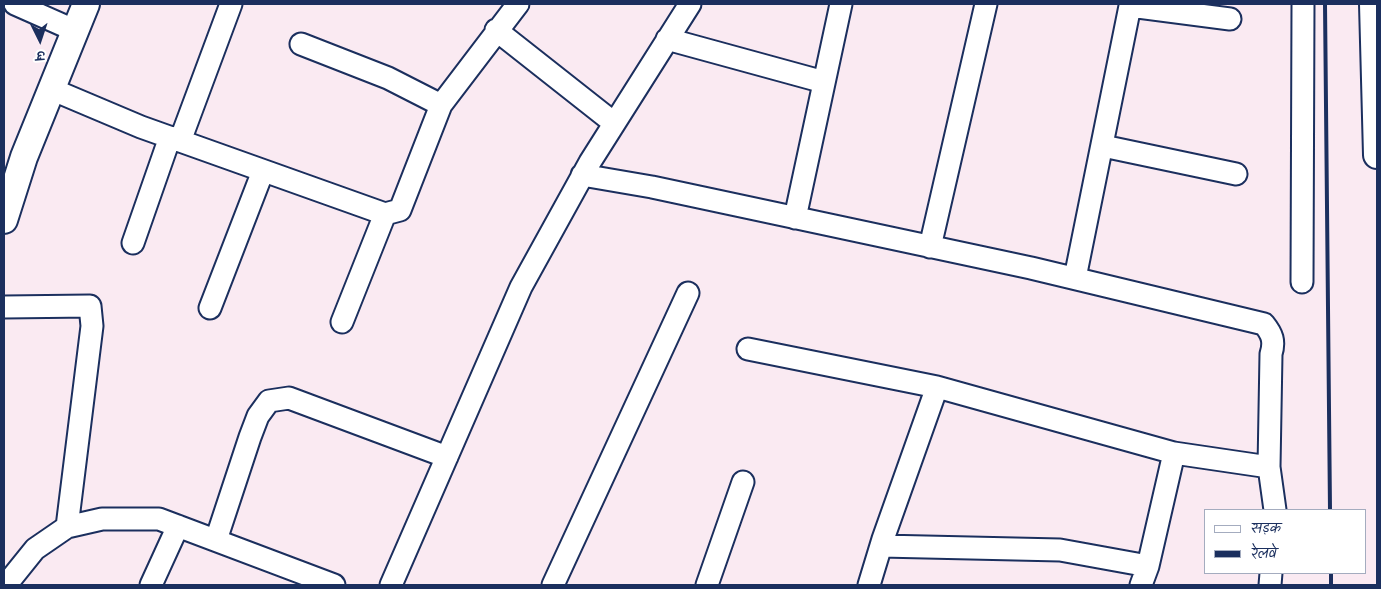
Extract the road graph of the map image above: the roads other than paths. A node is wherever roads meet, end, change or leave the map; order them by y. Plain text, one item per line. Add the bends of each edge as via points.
1 (15, 4) edge
2 (86, 4) edge
3 (231, 4) edge
4 (518, 4) edge
5 (690, 4) edge
6 (841, 4) edge
7 (986, 4) edge
8 (1127, 4) edge
9 (1303, 4) edge
10 (1373, 4) edge
11 (1230, 19) dead end
12 (496, 30) junction
13 (76, 31) junction
14 (668, 39) junction
15 (301, 44) dead end
16 (824, 82) junction
17 (51, 89) junction
18 (441, 105) junction
19 (614, 123) junction
20 (1377, 129) edge
21 (175, 139) junction
22 (1103, 146) junction
23 (1377, 155) edge
24 (263, 170) junction
25 (1236, 174) dead end
26 (582, 175) junction
27 (385, 214) junction
28 (795, 218) junction
29 (4, 220) edge
30 (133, 242) dead end
31 (930, 247) junction
32 (1075, 278) junction
33 (1302, 282) dead end
34 (688, 293) dead end
35 (4, 307) edge
36 (210, 308) dead end
37 (342, 322) dead end
38 (748, 349) dead end
39 (937, 387) junction
40 (1174, 452) junction
41 (447, 457) junction
42 (1269, 467) junction
43 (743, 482) dead end
44 (1275, 509) edge
45 (178, 526) junction
46 (67, 527) junction
47 (216, 540) junction
48 (881, 546) junction
49 (1144, 576) edge
50 (6, 585) edge
51 (152, 585) edge
52 (332, 585) edge
53 (391, 585) edge
54 (553, 585) edge
55 (707, 585) edge
56 (869, 585) edge

1 - 13 street
2 - 13 street
3 - 21 street
4 - 12 street
5 - 14 street
6 - 16 street
7 - 31 street
8 - 11 street
8 - 22 street
9 - 33 street
10 - 20 street
12 - 18 street
12 - 19 street
13 - 17 street
14 - 16 street
14 - 19 street
15 - 18 street via 388,78
16 - 28 street
17 - 21 street
17 - 29 street
18 - 27 street via 400,210
19 - 26 street
20 - 23 street
21 - 24 street
21 - 30 street
22 - 25 street
22 - 32 street
24 - 27 street
24 - 36 street
26 - 28 street
26 - 41 street via 521,286
27 - 37 street
28 - 31 street
31 - 32 street
32 - 42 street via 1264,324 1272,333 1274,345 1271,354
34 - 54 street
35 - 46 street via 90,306 92,326
38 - 39 street
39 - 40 street
39 - 48 street
40 - 42 street
40 - 49 street
41 - 47 street via 290,398 269,401 258,416
41 - 53 street
42 - 44 street
43 - 55 street
45 - 46 street via 159,519 102,519
45 - 47 street
45 - 51 street
46 - 50 street via 35,548
47 - 52 street
48 - 49 street via 1060,550
48 - 56 street

